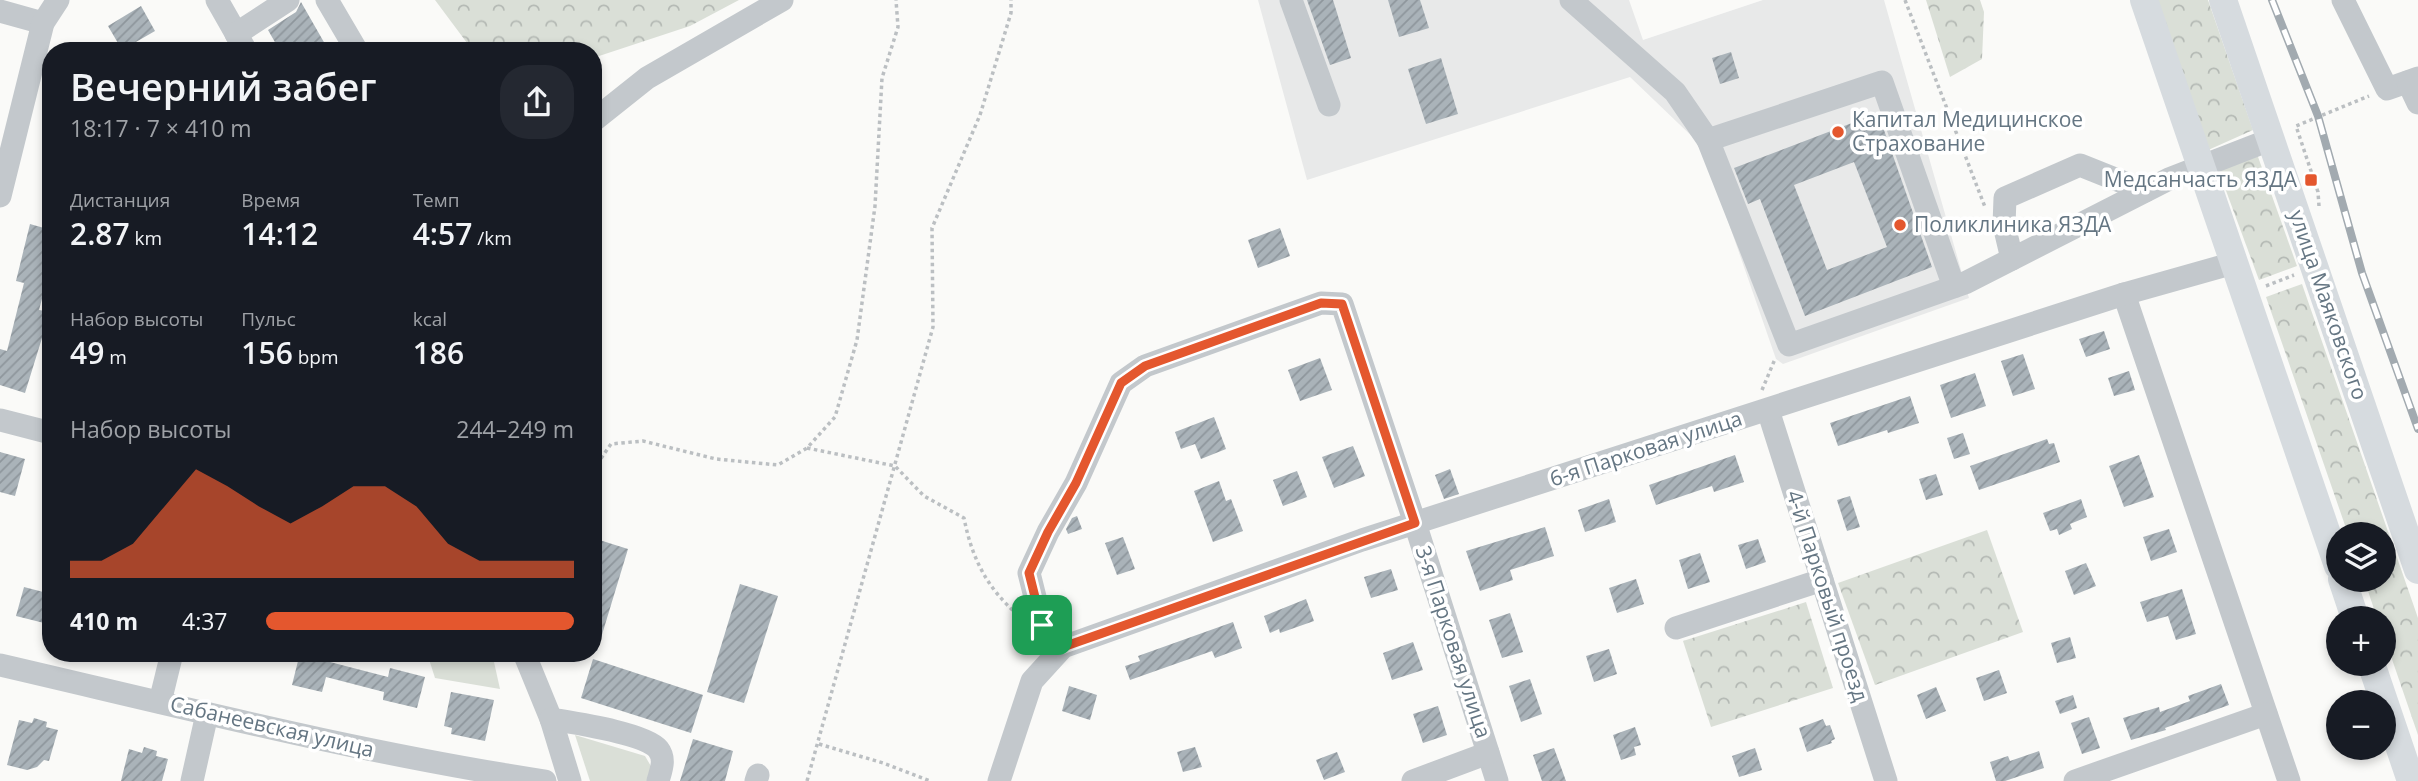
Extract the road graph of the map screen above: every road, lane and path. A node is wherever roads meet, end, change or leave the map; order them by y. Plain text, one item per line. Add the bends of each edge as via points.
1 (58, 0) edge
2 (216, 0) edge
3 (288, 0) edge
4 (327, 0) edge
5 (782, 0) edge
6 (896, 0) edge
7 (1011, 0) edge
8 (1291, 0) edge
9 (1572, 0) edge
10 (1905, 0) edge
11 (2144, 0) edge
12 (2223, 0) edge
13 (2343, 0) edge
14 (0, 11) edge
15 (43, 23) junction
16 (241, 42) edge
17 (353, 42) edge
18 (2404, 83) edge
19 (2418, 103) edge
20 (1329, 105) dead end
21 (602, 114) edge
22 (2272, 139) junction
23 (1708, 140) junction
24 (2201, 166) junction
25 (2144, 191) junction
26 (2318, 192) dead end
27 (0, 197) edge
28 (2004, 225) junction
29 (2012, 259) junction
30 (2234, 263) junction
31 (1954, 286) junction
32 (2124, 295) junction
33 (1789, 345) junction
34 (1768, 410) junction
35 (0, 420) edge
36 (42, 431) edge
37 (807, 448) junction
38 (602, 457) edge
39 (895, 466) junction
40 (1415, 523) junction
41 (2326, 531) edge
42 (2418, 570) edge
43 (1822, 580) junction
44 (1042, 625) junction
45 (1676, 628) dead end
46 (1063, 647) junction
47 (170, 662) edge
48 (528, 662) edge
49 (0, 665) edge
50 (2375, 676) edge
51 (160, 702) junction
52 (207, 714) junction
53 (2266, 714) junction
54 (551, 719) junction
55 (819, 743) junction
56 (1488, 753) junction
57 (444, 773) edge
58 (192, 781) edge
59 (545, 781) edge
60 (570, 781) edge
61 (658, 781) edge
62 (807, 781) edge
63 (930, 781) edge
64 (999, 781) edge
65 (1413, 781) edge
66 (1497, 781) edge
67 (1886, 781) edge
68 (2075, 781) edge
69 (2290, 781) edge
70 (2411, 781) edge

1 - 15 street
2 - 16 street
3 - 16 street
4 - 17 street
5 - 21 street via 647,78
6 - 37 path via 898,27 882,78 875,206 857,340 835,417
7 - 39 path via 980,115 932,228 933,327
8 - 20 street
9 - 23 street via 1675,92
10 - 28 path via 1982,204
11 - 24 main road
12 - 22 main road, улица Маяковского
13 - 18 street
14 - 15 street
15 - 27 street
18 - 19 street
18 - 26 path via 2295,126
22 - 24 street
22 - 42 main road, улица Маяковского
23 - 31 street via 1882,82
23 - 33 street
24 - 25 street
24 - 30 main road
25 - 28 street via 2080,165 2005,198
25 - 29 street
28 - 29 street
29 - 31 street
30 - 32 street, 6-я Парковая улица
30 - 41 main road
31 - 33 street
32 - 34 street, 6-я Парковая улица
32 - 53 street
33 - 34 path via 1772,364 1762,388
34 - 40 street, 6-я Парковая улица
34 - 43 street, 4-й Парковый проезд
35 - 36 street
37 - 38 path via 778,465 716,459 643,441 611,444
37 - 39 path
39 - 44 path via 924,496 964,518 988,583 1018,615
39 - 55 path
40 - 44 street, 3-я Парковая улица via 1342,304 1321,303 1145,366 1121,383 1029,573
40 - 46 street, 6-я Парковая улица
40 - 56 street, 3-я Парковая улица
43 - 45 street
43 - 67 street, 4-й Парковый проезд
44 - 46 street
46 - 64 street via 1032,681
47 - 51 street
48 - 54 street
49 - 51 street, Сабанеевская улица
50 - 70 main road
51 - 52 street, Сабанеевская улица
52 - 57 street, Сабанеевская улица
52 - 58 street
53 - 68 street
53 - 69 street
54 - 60 street
54 - 61 street via 634,736 657,748 663,761
55 - 62 path
55 - 63 path
56 - 65 street
56 - 66 street, 3-я Парковая улица
57 - 59 street, Сабанеевская улица

